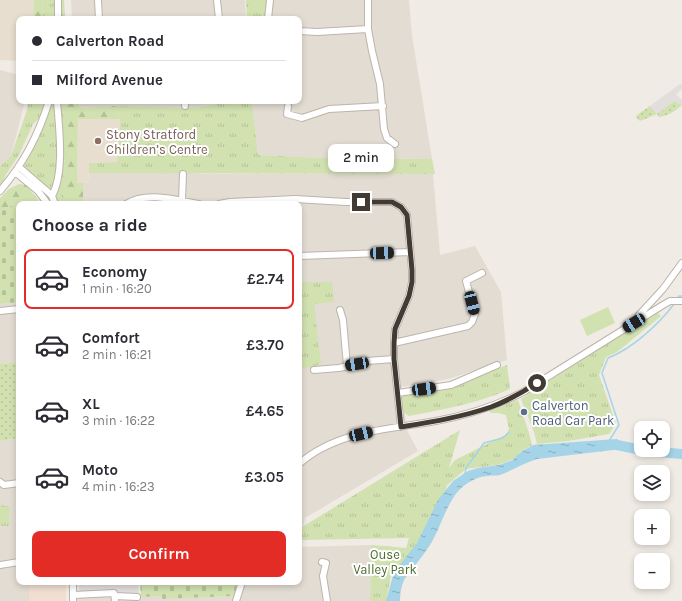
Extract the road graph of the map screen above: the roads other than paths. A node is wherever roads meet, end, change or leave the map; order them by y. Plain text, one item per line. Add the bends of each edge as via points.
1 (58, 0) edge
2 (98, 0) edge
3 (218, 0) edge
4 (270, 0) edge
5 (368, 0) edge
6 (58, 16) edge
7 (99, 16) edge
8 (219, 16) edge
9 (268, 16) edge
10 (368, 29) junction
11 (302, 31) edge
12 (48, 104) edge
13 (57, 104) edge
14 (288, 106) dead end
15 (383, 106) junction
16 (395, 144) dead end
17 (17, 169) junction
18 (183, 174) dead end
19 (0, 191) edge
20 (52, 196) junction
21 (46, 201) edge
22 (54, 201) edge
23 (130, 201) edge
24 (182, 201) joint
25 (263, 201) edge
26 (410, 252) junction
27 (302, 256) edge
28 (682, 263) edge
29 (482, 273) dead end
30 (663, 289) junction
31 (677, 301) edge
32 (340, 310) dead end
33 (0, 311) edge
34 (16, 311) edge
35 (634, 323) junction
36 (394, 343) junction
37 (394, 359) junction
38 (497, 365) dead end
39 (347, 366) junction
40 (314, 370) dead end
41 (398, 393) junction
42 (401, 427) junction
43 (302, 461) edge
44 (0, 482) edge
45 (16, 483) edge
46 (16, 562) edge
47 (326, 563) dead end
48 (0, 565) edge
49 (73, 585) edge
50 (241, 585) edge
51 (137, 597) dead end
52 (73, 598) edge
53 (115, 599) edge
54 (236, 601) edge
55 (327, 601) edge

1 - 6 street
2 - 7 street
3 - 8 street
4 - 9 street
5 - 10 street
10 - 11 street
10 - 15 street
12 - 17 street via 42,124
13 - 20 street via 58,180
14 - 15 street via 287,114 302,118 329,110
15 - 16 street via 384,129 387,138
17 - 19 street
17 - 20 street via 38,182
17 - 21 street
18 - 24 street
20 - 22 street
23 - 24 street via 154,196
25 - 26 street via 295,199 392,202 401,207 407,215
26 - 27 street
26 - 36 street via 412,282 395,329
28 - 30 street
29 - 36 street via 466,281 475,314 468,326
30 - 31 street
30 - 35 street
31 - 35 street
32 - 39 street
33 - 34 street
35 - 42 street via 504,402 463,415
36 - 37 street
37 - 39 street
37 - 41 street
38 - 41 street via 451,385
39 - 40 street via 321,366
41 - 42 street
42 - 43 street via 351,436 325,446
44 - 45 street via 4,485
46 - 48 street
47 - 55 street via 323,576
49 - 52 street
50 - 54 street
51 - 53 street
52 - 53 street via 114,593

